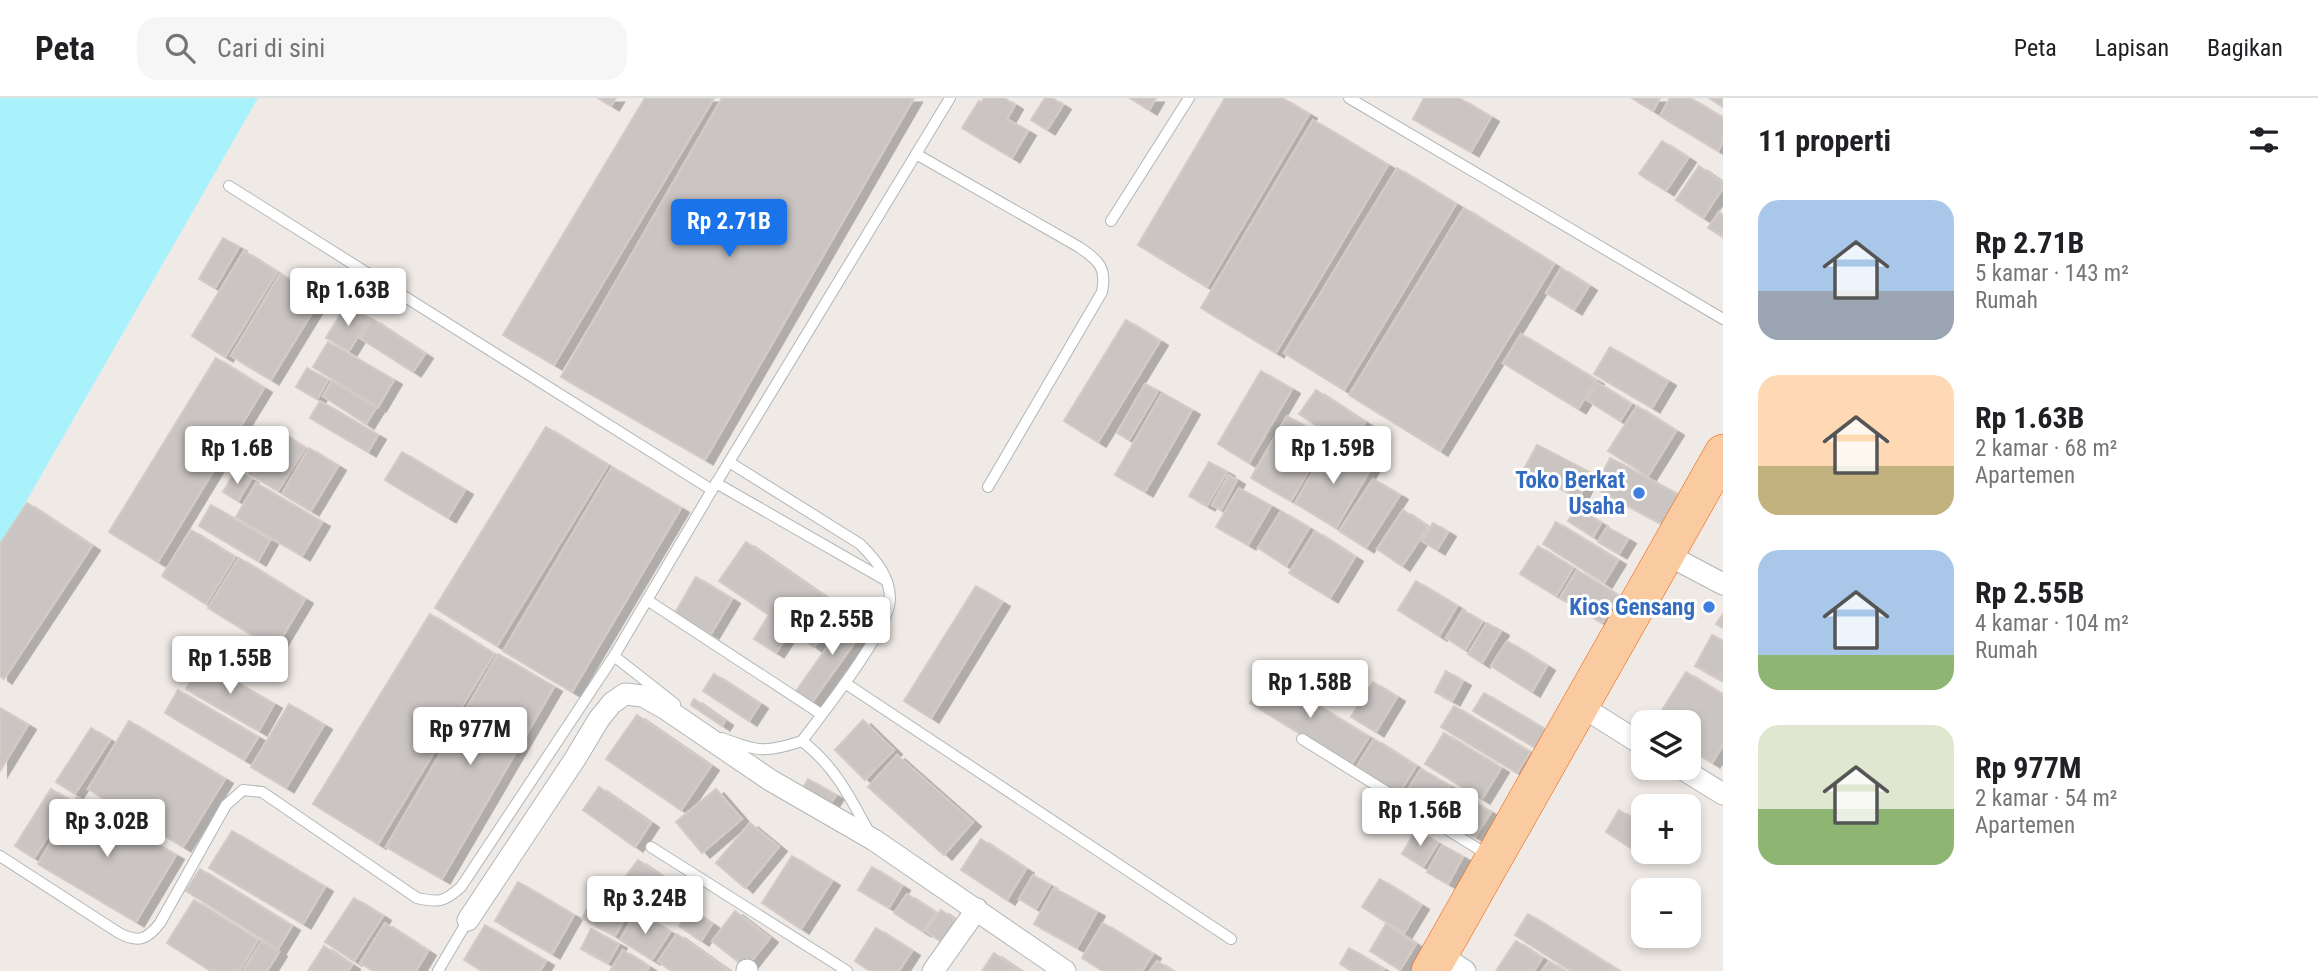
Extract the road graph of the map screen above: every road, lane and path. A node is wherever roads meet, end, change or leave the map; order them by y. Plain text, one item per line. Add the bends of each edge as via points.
1 (950, 98) edge
2 (1189, 98) edge
3 (1349, 98) edge
4 (916, 154) junction
5 (229, 186) dead end
6 (1111, 221) dead end
7 (1723, 319) edge
8 (1723, 453) edge
9 (729, 462) junction
10 (714, 486) junction
11 (988, 487) dead end
12 (1666, 554) junction
13 (887, 581) junction
14 (1723, 584) edge
15 (647, 600) junction
16 (614, 656) junction
17 (845, 683) junction
18 (1581, 706) junction
19 (821, 714) junction
20 (1631, 737) edge
21 (1302, 738) dead end
22 (802, 741) junction
23 (1700, 780) edge
24 (1723, 794) edge
25 (874, 840) junction
26 (651, 847) dead end
27 (0, 856) edge
28 (1493, 859) junction
29 (976, 909) junction
30 (468, 920) joint
31 (1231, 939) dead end
32 (1445, 966) edge
33 (438, 971) edge
34 (847, 971) edge
35 (933, 971) edge
36 (1065, 971) edge

1 - 4 lane
2 - 6 lane
3 - 7 lane
4 - 9 lane
4 - 11 lane via 1079,247 1101,266 1105,277 1102,292
5 - 10 lane
8 - 12 highway
9 - 10 lane
9 - 13 lane via 860,544
10 - 13 lane
10 - 15 lane
12 - 14 street
12 - 18 highway
13 - 17 lane via 890,600 885,620
15 - 16 lane
15 - 19 lane
16 - 22 lane via 723,738 751,749 774,751
16 - 27 lane via 461,887 447,900 417,898 262,792 252,790 243,790 226,805 160,923 141,940 119,933
17 - 19 lane
17 - 31 lane
18 - 20 street
18 - 28 highway
19 - 22 lane
21 - 28 lane
22 - 25 lane via 836,773
23 - 24 street
25 - 29 street
25 - 30 street via 770,779 666,709 643,696 625,694 599,719
26 - 34 lane
28 - 32 highway
29 - 35 street
29 - 36 street
30 - 33 lane

